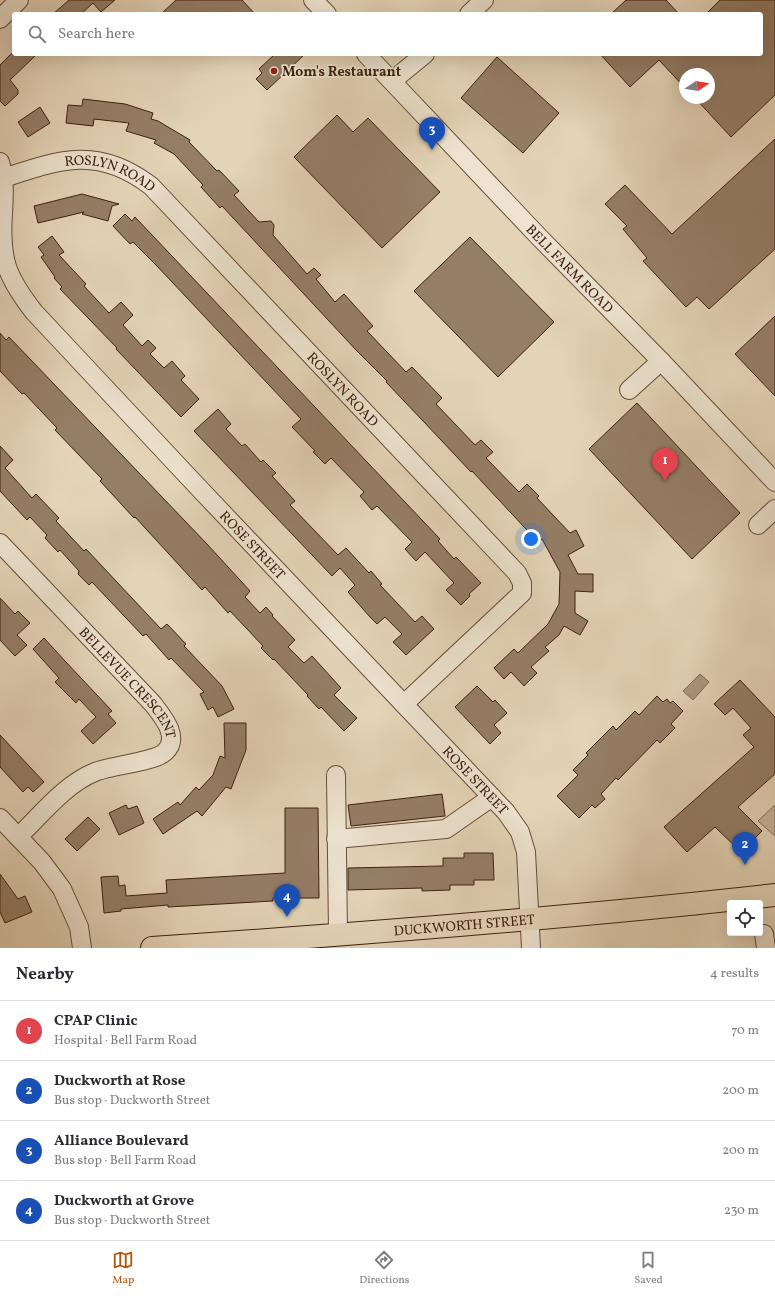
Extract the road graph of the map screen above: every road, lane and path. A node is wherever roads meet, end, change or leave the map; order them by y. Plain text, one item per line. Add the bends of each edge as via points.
1 (19, 0) edge
2 (313, 0) edge
3 (484, 0) edge
4 (325, 12) edge
5 (471, 12) edge
6 (0, 19) edge
7 (368, 56) edge
8 (423, 56) edge
9 (392, 81) junction
10 (2, 170) edge
11 (3, 268) edge
12 (661, 361) junction
13 (629, 390) dead end
14 (775, 482) edge
15 (775, 509) edge
16 (758, 525) dead end
17 (0, 543) edge
18 (404, 704) junction
19 (336, 775) dead end
20 (492, 797) junction
21 (0, 818) edge
22 (18, 837) junction
23 (336, 839) junction
24 (775, 896) edge
25 (529, 918) junction
26 (338, 934) junction
27 (82, 948) edge
28 (152, 948) edge
29 (531, 948) edge

1 - 6 street
2 - 4 street
3 - 5 street
7 - 9 street, BELL FARM ROAD
8 - 9 street
9 - 12 street, BELL FARM ROAD via 539,237
10 - 11 street, ROSE STREET
10 - 18 street, ROSLYN ROAD via 82,160 105,163 127,170 151,186 517,573 522,583 522,593
11 - 18 street, ROSE STREET via 34,312
12 - 13 street
12 - 14 street, BELL FARM ROAD
15 - 16 street
17 - 22 street, BELLEVUE CRESCENT via 153,704 168,724 171,735 166,752 158,756 110,767 80,780 66,790
18 - 20 street, ROSE STREET
19 - 23 street
20 - 23 street via 446,829
20 - 25 street, ROSE STREET via 514,822 524,844
21 - 22 street
22 - 27 street via 42,862 62,889 79,926
23 - 26 street
24 - 25 main road, DUCKWORTH STREET
25 - 26 main road, DUCKWORTH STREET
25 - 29 street, ROSE STREET
26 - 28 main road, DUCKWORTH STREET

